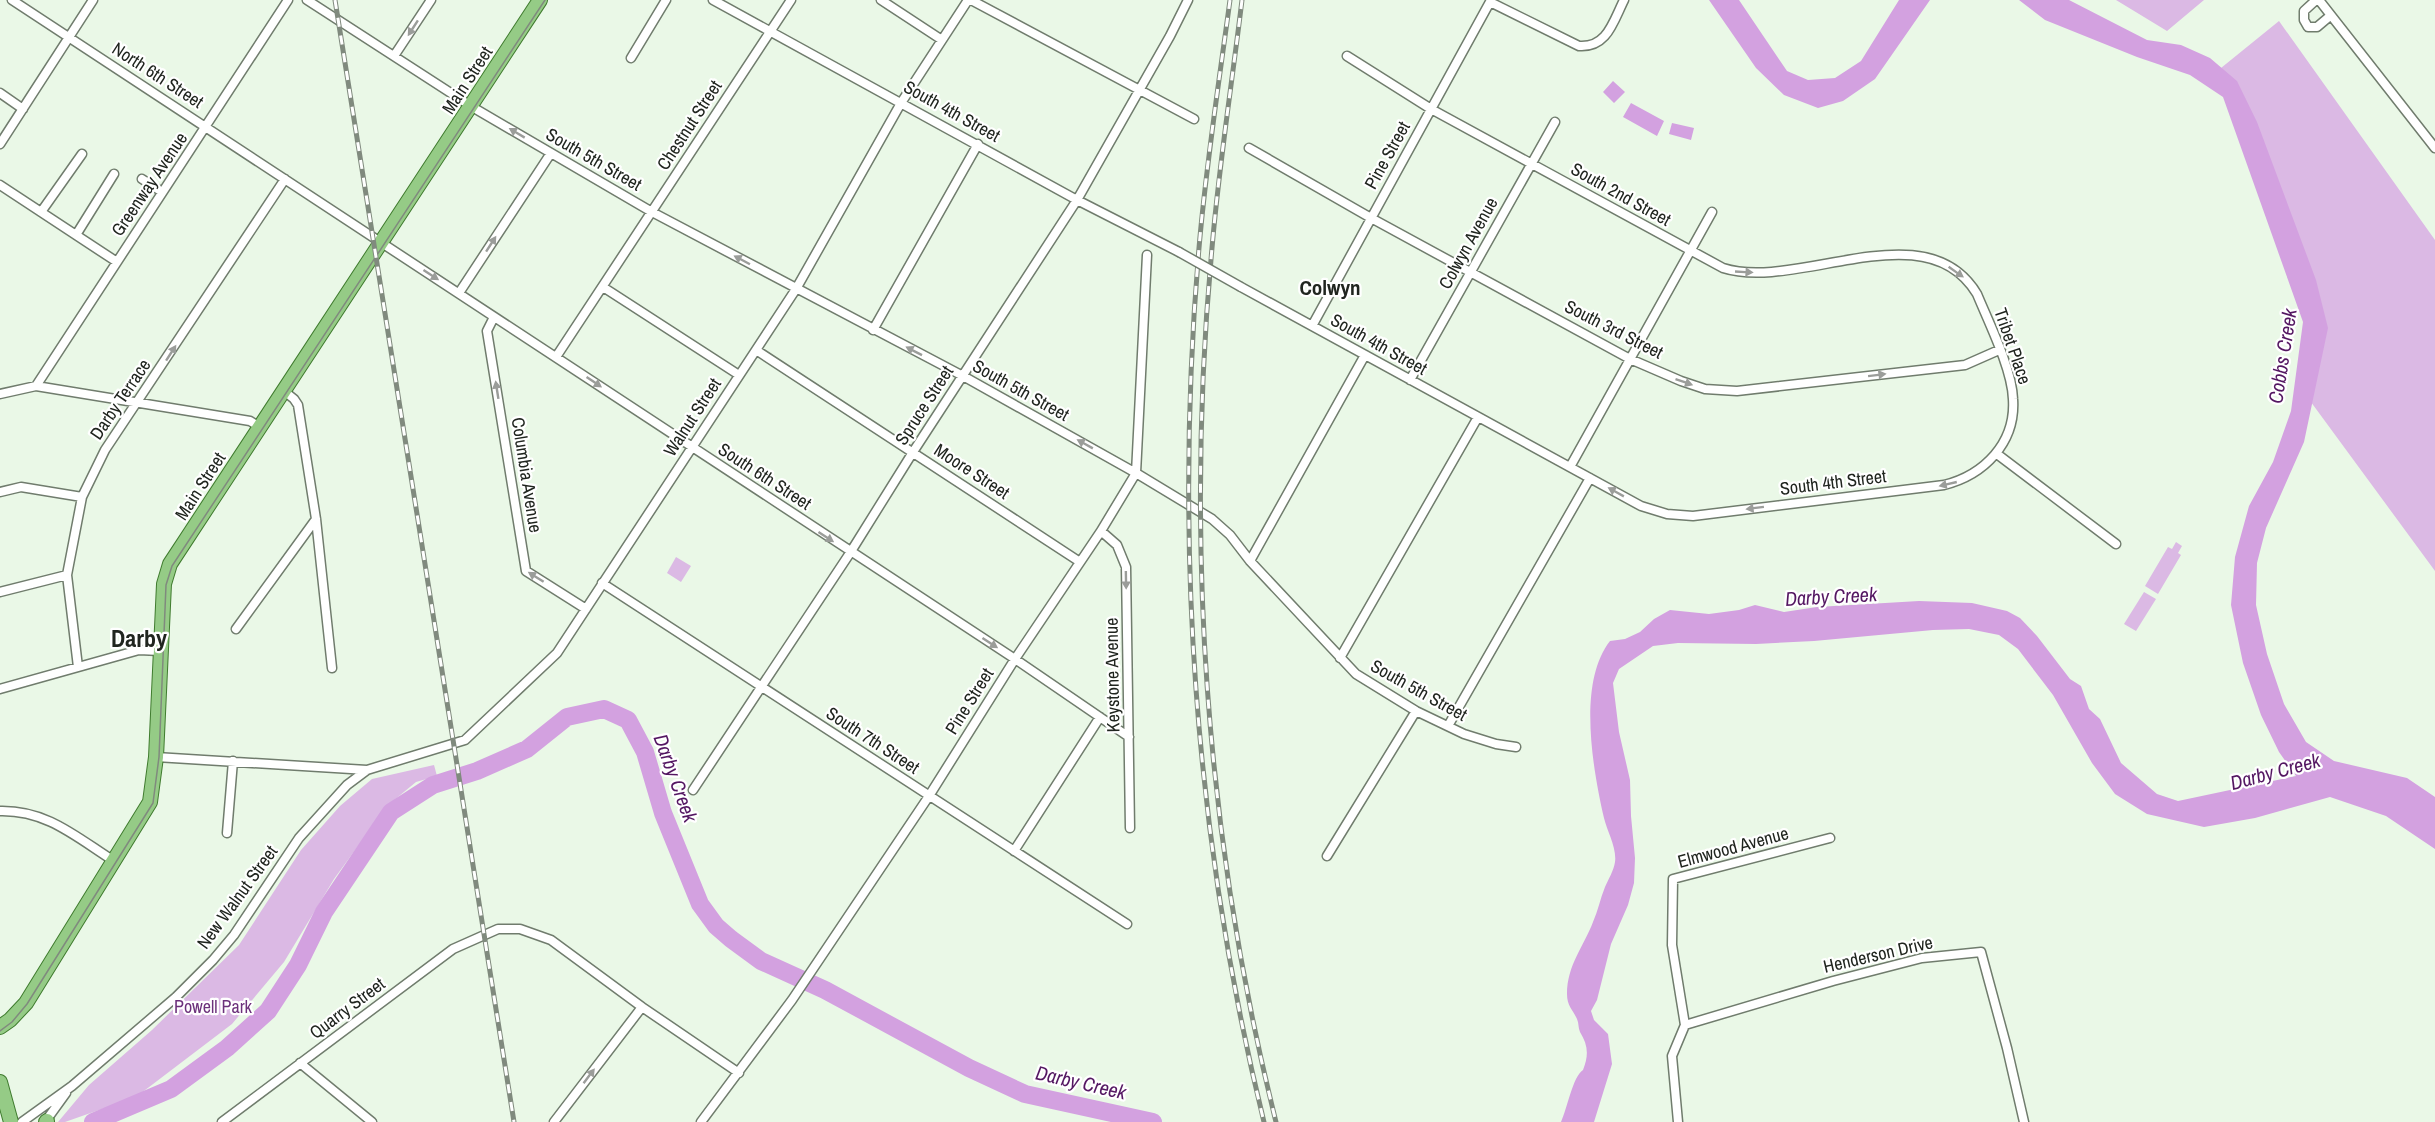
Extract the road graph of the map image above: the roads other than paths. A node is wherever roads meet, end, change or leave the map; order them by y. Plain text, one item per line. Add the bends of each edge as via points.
1 (12, 0) edge
2 (93, 0) edge
3 (288, 0) edge
4 (307, 0) edge
5 (431, 0) edge
6 (540, 0) edge
7 (666, 0) edge
8 (712, 0) edge
9 (791, 0) edge
10 (881, 0) edge
11 (970, 0) edge
12 (1188, 0) edge
13 (1624, 0) edge
14 (2317, 0) edge
15 (1491, 1) edge
16 (2330, 15) junction
17 (770, 31) junction
18 (68, 36) junction
19 (942, 40) junction
20 (394, 56) junction
21 (1347, 56) dead end
22 (630, 58) dead end
23 (1140, 90) junction
24 (0, 93) edge
25 (901, 103) junction
26 (472, 106) junction
27 (23, 109) junction
28 (1431, 109) junction
29 (1194, 119) dead end
30 (1554, 122) dead end
31 (207, 127) junction
32 (0, 144) edge
33 (978, 144) junction
34 (1249, 148) dead end
35 (2435, 148) edge
36 (551, 153) junction
37 (82, 154) dead end
38 (1532, 163) junction
39 (114, 174) dead end
40 (142, 179) dead end
41 (285, 179) junction
42 (0, 185) edge
43 (162, 192) junction
44 (1077, 200) junction
45 (41, 212) junction
46 (652, 212) junction
47 (1712, 212) dead end
48 (1371, 218) junction
49 (76, 235) junction
50 (382, 243) junction
51 (1690, 251) junction
52 (1902, 254) joint
53 (1147, 255) dead end
54 (117, 262) junction
55 (1471, 271) junction
56 (603, 286) junction
57 (796, 289) junction
58 (459, 293) junction
59 (494, 317) junction
60 (1312, 326) junction
61 (873, 330) junction
62 (756, 350) junction
63 (1999, 350) junction
64 (1365, 355) junction
65 (556, 357) junction
66 (1630, 359) junction
67 (739, 375) junction
68 (963, 376) junction
69 (1410, 380) junction
70 (36, 386) junction
71 (284, 391) junction
72 (0, 394) edge
73 (139, 402) junction
74 (1478, 417) junction
75 (260, 427) junction
76 (692, 448) junction
77 (913, 452) junction
78 (1997, 454) junction
79 (1570, 467) junction
80 (1136, 473) junction
81 (1590, 478) junction
82 (0, 492) edge
83 (82, 497) junction
84 (316, 519) junction
85 (1101, 531) junction
86 (2116, 544) dead end
87 (850, 553) junction
88 (1250, 561) junction
89 (1080, 562) junction
90 (67, 575) junction
91 (602, 584) junction
92 (0, 591) edge
93 (586, 609) junction
94 (236, 629) dead end
95 (160, 651) junction
96 (1340, 658) junction
97 (1015, 659) junction
98 (78, 667) junction
99 (332, 668) dead end
100 (760, 686) junction
101 (0, 689) edge
102 (1416, 711) junction
103 (1100, 717) junction
104 (1448, 726) junction
105 (1129, 737) junction
106 (1516, 747) dead end
107 (156, 757) junction
108 (233, 760) junction
109 (367, 770) junction
110 (693, 790) dead end
111 (929, 796) junction
112 (0, 811) edge
113 (1130, 828) dead end
114 (227, 833) dead end
115 (1830, 838) dead end
116 (1014, 851) junction
117 (1327, 856) dead end
118 (114, 861) junction
119 (1127, 924) dead end
120 (642, 1007) junction
121 (1685, 1025) junction
122 (0, 1028) edge
123 (300, 1063) junction
124 (739, 1073) junction
125 (0, 1082) edge
126 (72, 1086) junction
127 (11, 1122) edge
128 (22, 1122) edge
129 (46, 1122) edge
130 (222, 1122) edge
131 (372, 1122) edge
132 (554, 1122) edge
133 (700, 1122) edge
134 (1678, 1122) edge
135 (2024, 1122) edge

1 - 18 street, North 6th Street
2 - 18 street
3 - 31 street, Greenway Avenue
4 - 20 street, South 5th Street
5 -> 20 street
6 - 26 main road, Main Street
7 - 22 street
8 - 17 street, South 4th Street
9 - 17 street, Chestnut Street
10 - 19 street
11 - 19 street, Walnut Street
11 - 23 street
12 - 23 street, Spruce Street
13 - 15 street via 1604,39 1592,47 1579,46
14 - 16 street
14 - 16 street via 2304,11 2308,27 2317,27
15 - 28 street, Pine Street
16 - 35 street
17 - 25 street, South 4th Street
17 - 46 street, Chestnut Street
18 - 27 street
18 - 31 street, North 6th Street
19 - 25 street, Walnut Street
20 - 26 street, South 5th Street
21 - 28 street, South 2nd Street
23 - 29 street
23 - 44 street, Spruce Street
24 - 27 street
25 - 33 street, South 4th Street
25 - 57 street, Walnut Street
36 -> 26 street, South 5th Street
26 - 50 main road, Main Street
27 - 32 street
28 - 38 street, South 2nd Street
28 - 48 street, Pine Street
30 - 38 street, Colwyn Avenue
31 - 41 street, North 6th Street
31 - 43 street, Greenway Avenue
33 - 44 street, South 4th Street
33 - 61 street
34 - 48 street, South 3rd Street
36 - 46 street, South 5th Street
58 -> 36 street
37 - 45 street
38 - 51 street, South 2nd Street
38 - 55 street, Colwyn Avenue
39 - 49 street
40 - 43 street
41 - 50 street, North 6th Street
73 -> 41 street, Darby Terrace
42 - 45 street
43 - 54 street, Greenway Avenue
44 - 60 street, South 4th Street, bridge
44 - 68 street, Spruce Street
45 - 49 street
46 - 56 street, Chestnut Street
57 -> 46 street, South 5th Street
47 - 51 street
48 - 55 street, South 3rd Street
48 - 60 street, Pine Street
49 - 54 street
50 -> 58 street, South 6th Street
50 - 71 main road, Main Street
51 -> 52 street, South 2nd Street via 1724,268 1750,272
51 - 66 street
52 -> 63 street, Tribet Place via 1935,260 1964,277 1977,294
53 - 80 street, Pine Street
54 - 70 street, Greenway Avenue
55 - 66 street, South 3rd Street
55 - 69 street, Colwyn Avenue
56 - 65 street, Chestnut Street
56 - 67 street
57 - 61 street, South 5th Street
57 - 62 street, Walnut Street
58 - 59 street, South 6th Street
59 - 65 street, South 6th Street
93 -> 59 street, Columbia Avenue via 526,571 487,331
60 - 64 street, South 4th Street
68 -> 61 street, South 5th Street
62 - 67 street, Walnut Street
62 - 77 street, Moore Street
66 -> 63 street, South 3rd Street via 1705,389 1737,391 1965,365
63 - 78 street, Tribet Place via 2014,400 2009,428
64 - 69 street, South 4th Street
64 - 88 street
65 -> 76 street, South 6th Street
66 - 79 street
67 - 76 street, Walnut Street
68 - 77 street, Spruce Street
80 -> 68 street, South 5th Street
69 - 74 street, South 4th Street
70 - 72 street
70 - 73 street
71 - 75 main road, Main Street
71 - 84 street via 298,405
73 - 75 street via 250,421
73 - 83 street, Darby Terrace via 105,450
74 - 79 street, South 4th Street
74 - 96 street
75 - 95 main road, Main Street via 170,564 164,584
76 -> 87 street, South 6th Street
76 - 91 street, Walnut Street
77 - 87 street, Spruce Street
77 - 89 street, Moore Street
78 -> 81 street, South 4th Street via 1968,477 1944,485 1693,516 1652,510
78 - 86 street
79 - 81 street, South 4th Street
80 - 85 street, Pine Street
80 - 88 street, South 5th Street via 1212,519
81 - 104 street
82 - 83 street via 21,487
83 - 90 street, Darby Terrace
84 - 94 street
84 - 99 street
85 - 89 street, Pine Street
85 -> 105 street, Keystone Avenue via 1117,545 1126,567
87 -> 97 street, South 6th Street
87 - 100 street, Spruce Street
88 - 96 street, South 5th Street
89 - 97 street, Pine Street
90 - 92 street
90 - 98 street, Darby Terrace
91 - 93 street, Walnut Street
91 - 100 street, South 7th Street
93 - 109 street, Walnut Street via 557,653 465,740
95 - 98 street via 139,650
95 - 107 main road, Main Street
96 - 102 street, South 5th Street via 1356,674
97 - 103 street, South 6th Street
97 - 111 street, Pine Street
98 - 101 street
100 - 110 street, Spruce Street
100 - 111 street, South 7th Street
102 - 104 street, South 5th Street
102 - 117 street
103 - 105 street, South 6th Street
103 - 116 street
104 - 106 street, South 5th Street via 1482,741
105 - 113 street, Keystone Avenue
107 - 108 street
107 - 118 main road, Main Street via 150,802
108 - 109 street
108 - 114 street
109 - 126 street, New Walnut Street via 347,785 299,838 213,960
111 - 116 street, South 7th Street
111 - 124 street, Pine Street
112 - 118 street via 37,815
115 - 121 street, Elmwood Avenue via 1674,879 1672,945
116 - 119 street, South 7th Street
118 - 122 main road, Main Street via 26,1003
120 - 123 street, Quarry Street via 551,940 520,929 498,929 453,949
120 - 124 street
132 -> 120 street
121 - 134 street via 1672,1056
121 - 135 street, Henderson Drive via 1922,958 1981,952
123 - 130 street, Quarry Street
123 - 131 street
124 - 133 street, Pine Street
125 - 127 main road
126 - 128 street, New Walnut Street
126 - 129 street, New Walnut Street

